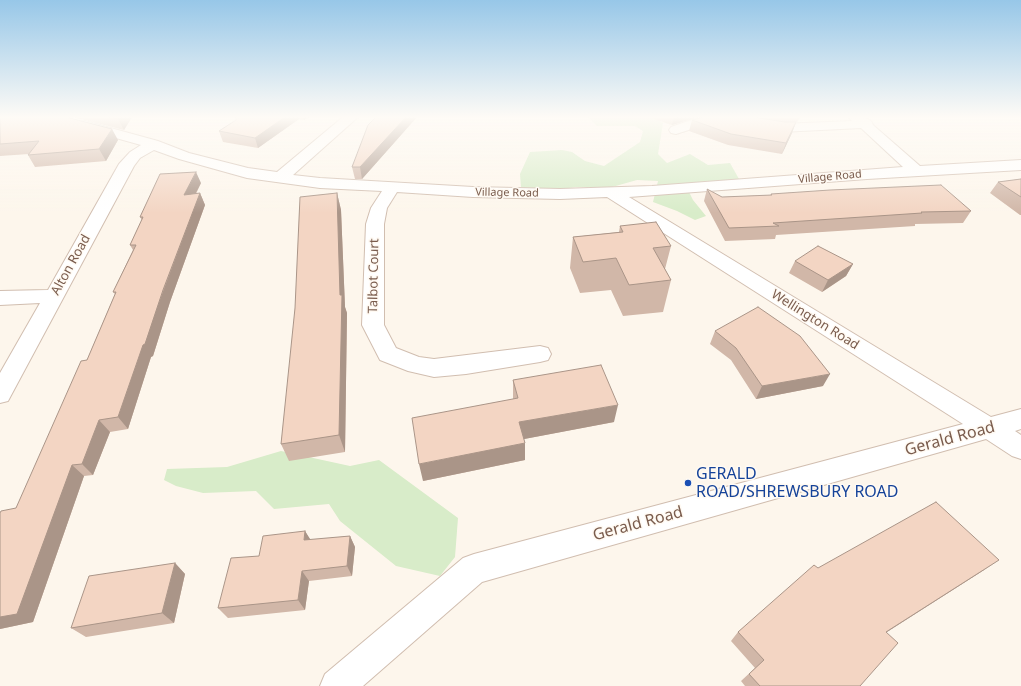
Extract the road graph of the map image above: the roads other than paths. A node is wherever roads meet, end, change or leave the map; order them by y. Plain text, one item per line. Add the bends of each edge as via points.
1 (145, 149) edge
2 (166, 149) edge
3 (314, 149) edge
4 (892, 149) edge
5 (1021, 165) edge
6 (916, 171) junction
7 (280, 178) junction
8 (392, 188) junction
9 (610, 192) junction
10 (54, 296) junction
11 (0, 298) edge
12 (540, 354) dead end
13 (0, 394) edge
14 (1021, 419) edge
15 (989, 428) junction
16 (1021, 448) edge
17 (337, 686) edge

1 - 10 street, Alton Road via 135,155 128,164
2 - 7 street, Village Road via 247,173
3 - 7 street
4 - 6 street
5 - 6 street, Village Road
6 - 9 street, Village Road
7 - 8 street, Village Road via 320,184
8 - 9 street, Village Road via 552,194
8 - 12 street, Talbot Court via 380,208 375,224 373,325 388,354 416,365 434,368 466,366
9 - 15 street, Wellington Road
10 - 11 street
10 - 13 street, Alton Road
14 - 15 street, Gerald Road
15 - 16 street, Wellington Road
15 - 17 street, Gerald Road via 474,569

